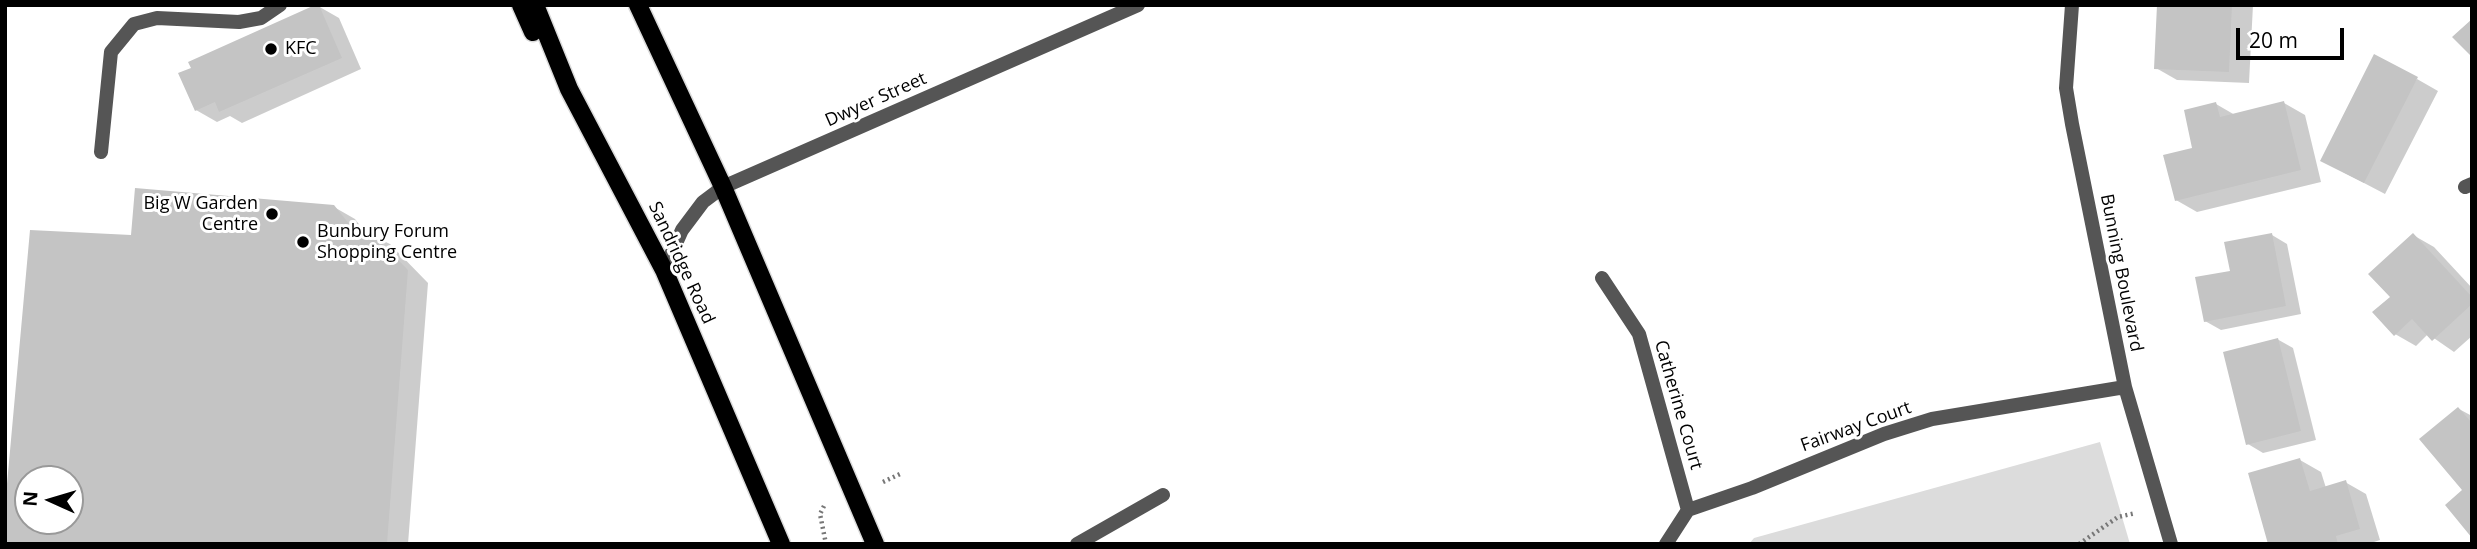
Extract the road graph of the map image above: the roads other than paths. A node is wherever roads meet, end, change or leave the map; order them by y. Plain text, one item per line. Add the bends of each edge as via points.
1 (280, 5) edge
2 (521, 5) edge
3 (535, 5) edge
4 (638, 5) edge
5 (1138, 5) edge
6 (2072, 5) edge
7 (569, 89) junction
8 (101, 152) dead end
9 (723, 187) junction
10 (664, 270) junction
11 (1602, 278) dead end
12 (2124, 387) junction
13 (1163, 495) dead end
14 (1688, 510) junction
15 (781, 544) edge
16 (874, 544) edge
17 (1077, 544) edge
18 (1666, 544) edge
19 (2171, 544) edge

1 - 8 street via 261,18 239,22 158,18 134,24 111,52
2 - 7 main road via 554,80
3 - 7 main road, Sandridge Road
4 - 9 main road
5 - 9 street, Dwyer Street
6 - 12 street, Bunning Boulevard via 2066,88
7 - 10 main road, Sandridge Road
9 - 10 street, Dwyer Street via 703,202 682,230
9 - 16 main road
10 - 15 main road, Sandridge Road
11 - 14 street, Catherine Court via 1639,334
12 - 14 street, Fairway Court via 1932,419
12 - 19 street, Bunning Boulevard
13 - 17 street
14 - 18 street

